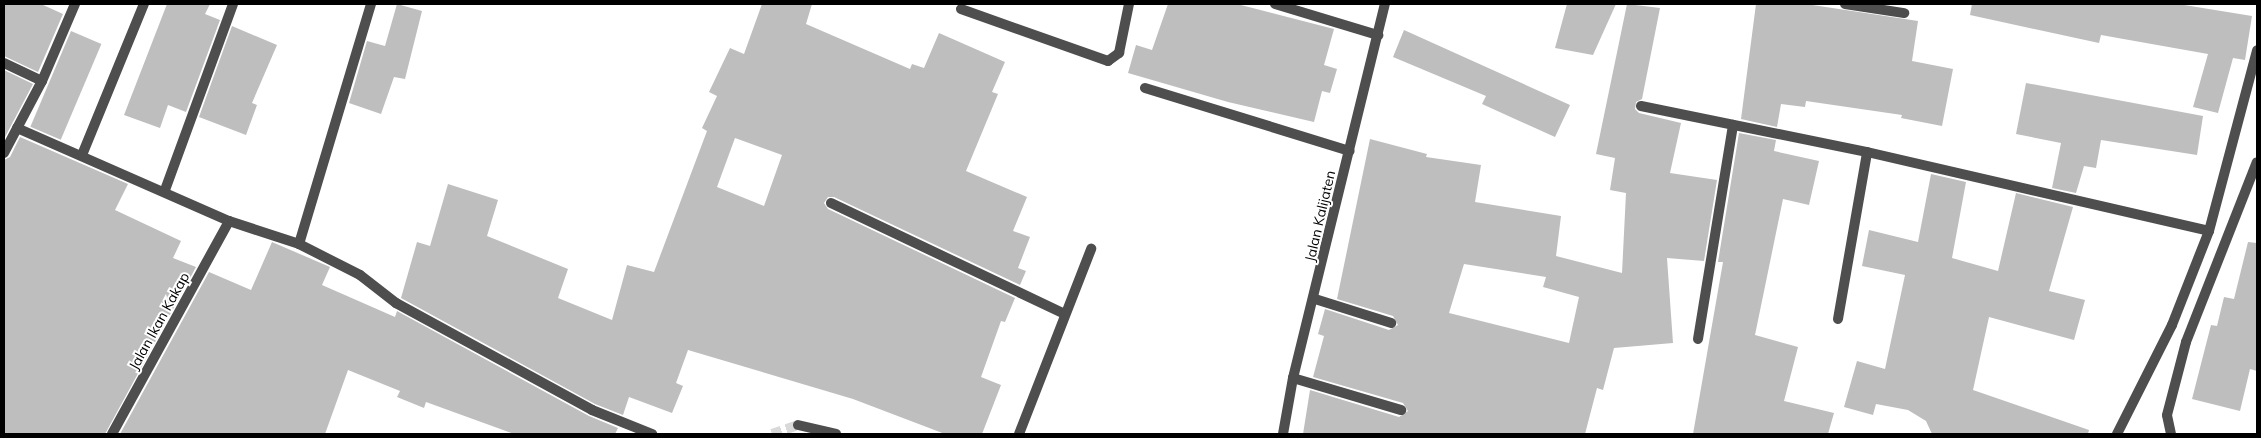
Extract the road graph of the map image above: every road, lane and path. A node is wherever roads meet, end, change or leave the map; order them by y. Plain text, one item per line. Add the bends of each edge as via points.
1 (75, 4) edge
2 (144, 4) edge
3 (233, 4) edge
4 (371, 4) edge
5 (1130, 4) edge
6 (1275, 4) edge
7 (1385, 4) edge
8 (1845, 4) edge
9 (961, 9) dead end
10 (1904, 13) dead end
11 (1378, 35) junction
12 (2257, 50) edge
13 (4, 63) edge
14 (42, 81) junction
15 (1145, 88) dead end
16 (1641, 106) dead end
17 (1733, 125) junction
18 (17, 128) junction
19 (1350, 151) junction
20 (1867, 152) junction
21 (4, 153) edge
22 (82, 155) junction
23 (2257, 162) edge
24 (165, 190) junction
25 (831, 203) dead end
26 (229, 221) junction
27 (2209, 231) junction
28 (299, 244) junction
29 (1091, 249) dead end
30 (1315, 299) junction
31 (1063, 313) junction
32 (1838, 319) dead end
33 (1391, 323) dead end
34 (1698, 339) dead end
35 (1293, 378) junction
36 (1401, 410) dead end
37 (798, 425) tunnel mouth
38 (112, 434) edge
39 (652, 434) edge
40 (836, 434) edge
41 (1019, 434) edge
42 (1283, 434) edge
43 (2117, 434) edge
44 (2171, 434) edge

1 - 14 street
2 - 22 street
3 - 24 street
4 - 28 street
5 - 9 street via 1119,53 1108,61
6 - 11 street
7 - 11 street, Jalan Kalijaten
8 - 10 street
11 - 19 street, Jalan Kalijaten
12 - 27 street
13 - 14 street
14 - 18 street
15 - 19 street
16 - 17 street
17 - 20 street
17 - 34 street
18 - 21 street
18 - 22 street
19 - 30 street, Jalan Kalijaten
20 - 27 street
20 - 32 street
22 - 24 street
23 - 44 street via 2186,342 2168,415
24 - 26 street
25 - 31 street
26 - 28 street
26 - 38 street, Jalan Ikan Kakap
27 - 43 street via 2172,325
28 - 39 street via 360,275 396,303 592,410
29 - 31 street
30 - 33 street
30 - 35 street, Jalan Kalijaten
31 - 41 street
35 - 36 street
35 - 42 street, Jalan Kalijaten
37 - 40 street

